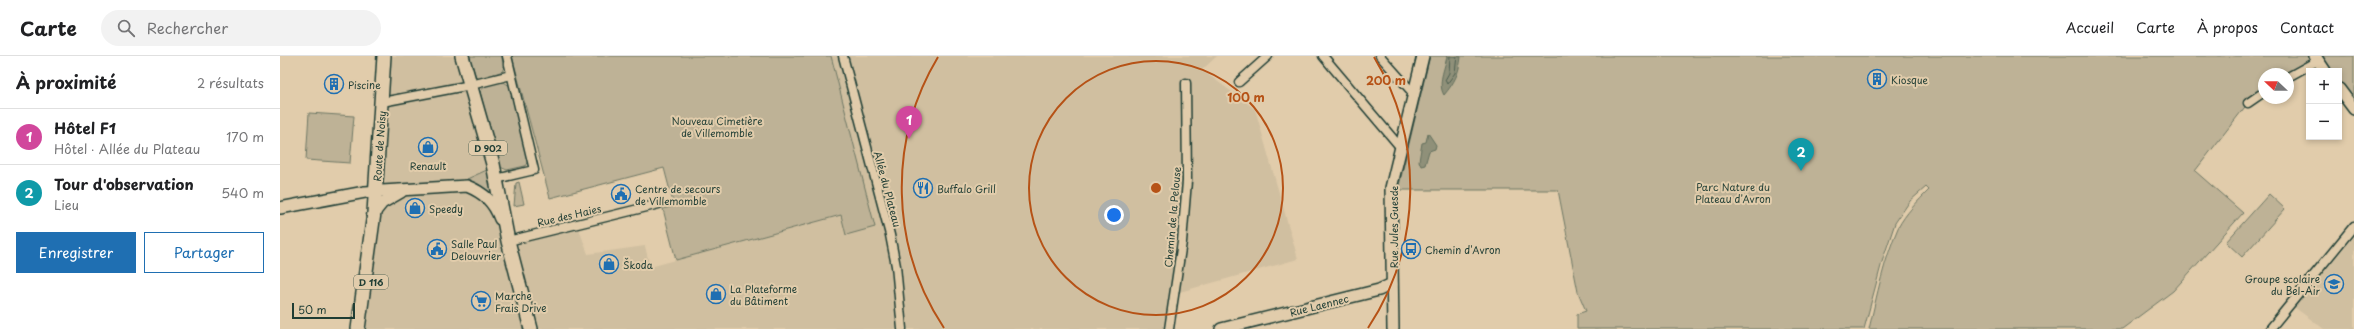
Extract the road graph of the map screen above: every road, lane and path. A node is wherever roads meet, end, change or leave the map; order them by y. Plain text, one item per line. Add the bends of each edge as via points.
1 (384, 56) edge
2 (462, 56) edge
3 (507, 56) edge
4 (843, 56) edge
5 (1268, 56) edge
6 (1323, 56) edge
7 (1380, 56) edge
8 (1423, 56) edge
9 (2316, 58) edge
10 (2323, 68) edge
11 (2294, 73) edge
12 (511, 74) junction
13 (1239, 82) dead end
14 (1186, 83) dead end
15 (471, 85) junction
16 (2342, 93) edge
17 (1414, 94) junction
18 (2258, 96) edge
19 (382, 102) junction
20 (2248, 103) dead end
21 (2354, 109) edge
22 (1401, 148) junction
23 (496, 179) junction
24 (407, 190) junction
25 (376, 192) junction
26 (659, 204) dead end
27 (280, 208) edge
28 (374, 213) junction
29 (2354, 226) edge
30 (371, 236) junction
31 (508, 241) junction
32 (1392, 284) junction
33 (358, 329) edge
34 (368, 329) edge
35 (531, 329) edge
36 (902, 329) edge
37 (1169, 329) edge
38 (1220, 329) edge
39 (1393, 329) edge
40 (2270, 329) edge

1 - 19 main road, Route de Noisy / D 116
2 - 15 main road, D 902
3 - 12 street
4 - 36 street, Allée du Plateau via 891,241
5 - 13 street
6 - 22 street
7 - 17 street
8 - 17 street, Rue Jules Guesde
9 - 10 street
9 - 11 street
12 - 15 street
12 - 23 street via 534,170
14 - 37 street, Chemin de la Pelouse via 1188,181
15 - 19 street
15 - 23 main road, D 902
16 - 21 street
17 - 22 street, Rue Jules Guesde
18 - 20 street
19 - 25 main road, Route de Noisy / D 116
22 - 32 street, Rue Jules Guesde via 1391,188
23 - 31 main road, D 902
24 - 25 street
24 - 28 street via 391,196
24 - 31 street via 454,186 475,189 496,208
25 - 27 street
25 - 28 main road, Route de Noisy / D 116
26 - 31 street, Rue des Haies
28 - 30 main road, Route de Noisy / D 116
29 - 40 street
30 - 33 main road, Route de Noisy / D 116
30 - 34 main road, Route de Noisy / D 116 via 375,245
31 - 35 main road, D 902
32 - 38 street, Rue Laennec via 1379,290
32 - 39 street, Rue Jules Guesde

